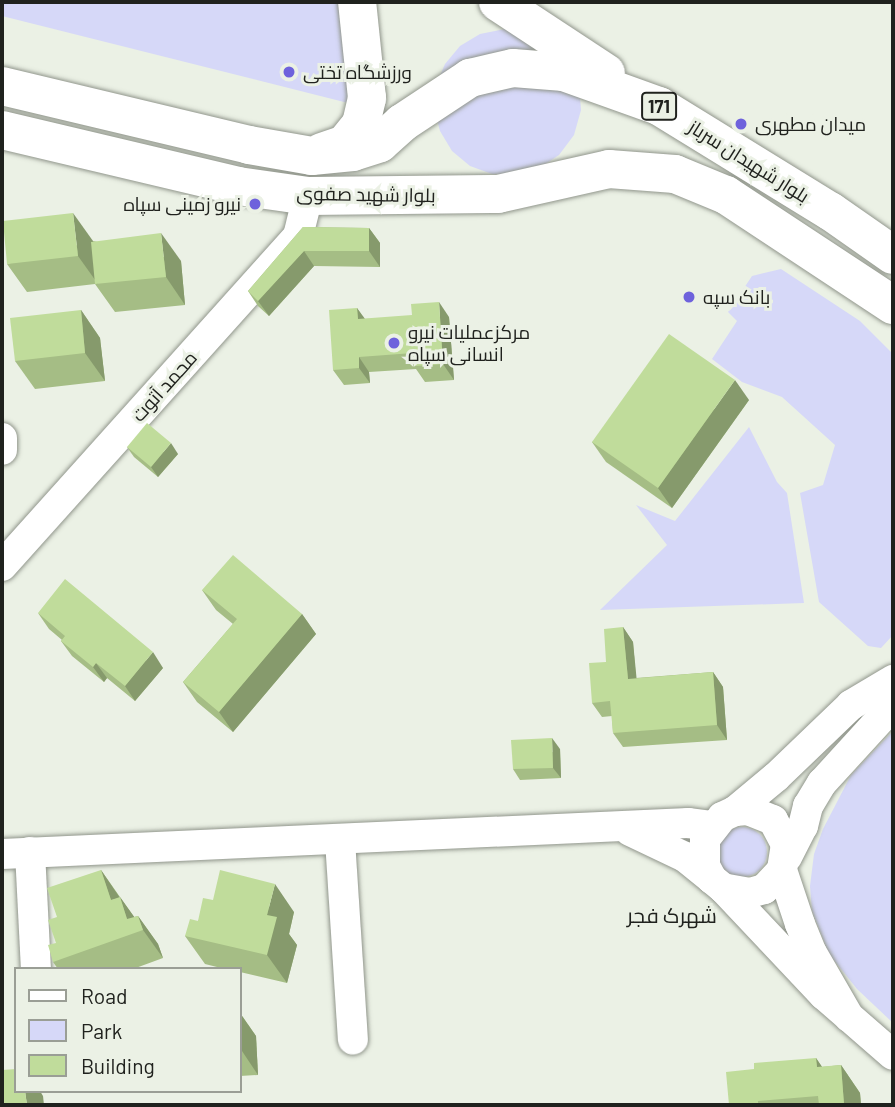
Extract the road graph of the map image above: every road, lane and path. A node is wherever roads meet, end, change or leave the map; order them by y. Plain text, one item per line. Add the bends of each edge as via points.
1 (357, 2) edge
2 (498, 2) edge
3 (2, 86) edge
4 (659, 106) junction
5 (402, 123) joint
6 (2, 130) edge
7 (312, 156) junction
8 (308, 196) junction
9 (893, 256) edge
10 (858, 282) junction
11 (893, 305) edge
12 (893, 321) edge
13 (2, 438) edge
14 (2, 450) edge
15 (2, 566) edge
16 (893, 680) edge
17 (893, 696) edge
18 (723, 819) junction
19 (623, 828) junction
20 (340, 840) junction
21 (16, 853) edge
22 (784, 864) junction
23 (718, 883) junction
24 (36, 967) edge
25 (849, 1017) junction
26 (353, 1040) dead end
27 (893, 1055) edge

1 - 7 main road via 367,97 361,124 345,144
2 - 4 main road, 171
3 - 7 main road, بلوار شهید صفوی
4 - 5 main road, بلوار شهیدان سرباز / 171 via 564,72 513,68 470,78
4 - 9 main road, بلوار شهیدان سرباز / 171 via 830,211
5 - 7 main road, بلوار شهید صفوی via 380,143 354,152
6 - 8 main road, بلوار شهید صفوی via 238,186
8 - 10 main road, بلوار شهید صفوی via 498,194 609,169 675,174 726,195
8 - 15 street, محمد آتوت via 298,236
10 - 11 main road
10 - 12 street
13 - 14 street
16 - 18 street via 850,705 776,778
17 - 22 street via 886,713 822,783
18 - 19 street
18 - 22 street via 761,813 773,820 781,831
18 - 23 street via 705,839 703,853
19 - 20 street
19 - 23 street via 685,857
20 - 21 street
20 - 26 street
21 - 24 street
22 - 23 street via 775,881 750,893
22 - 25 street via 812,953
23 - 25 street
25 - 27 street

